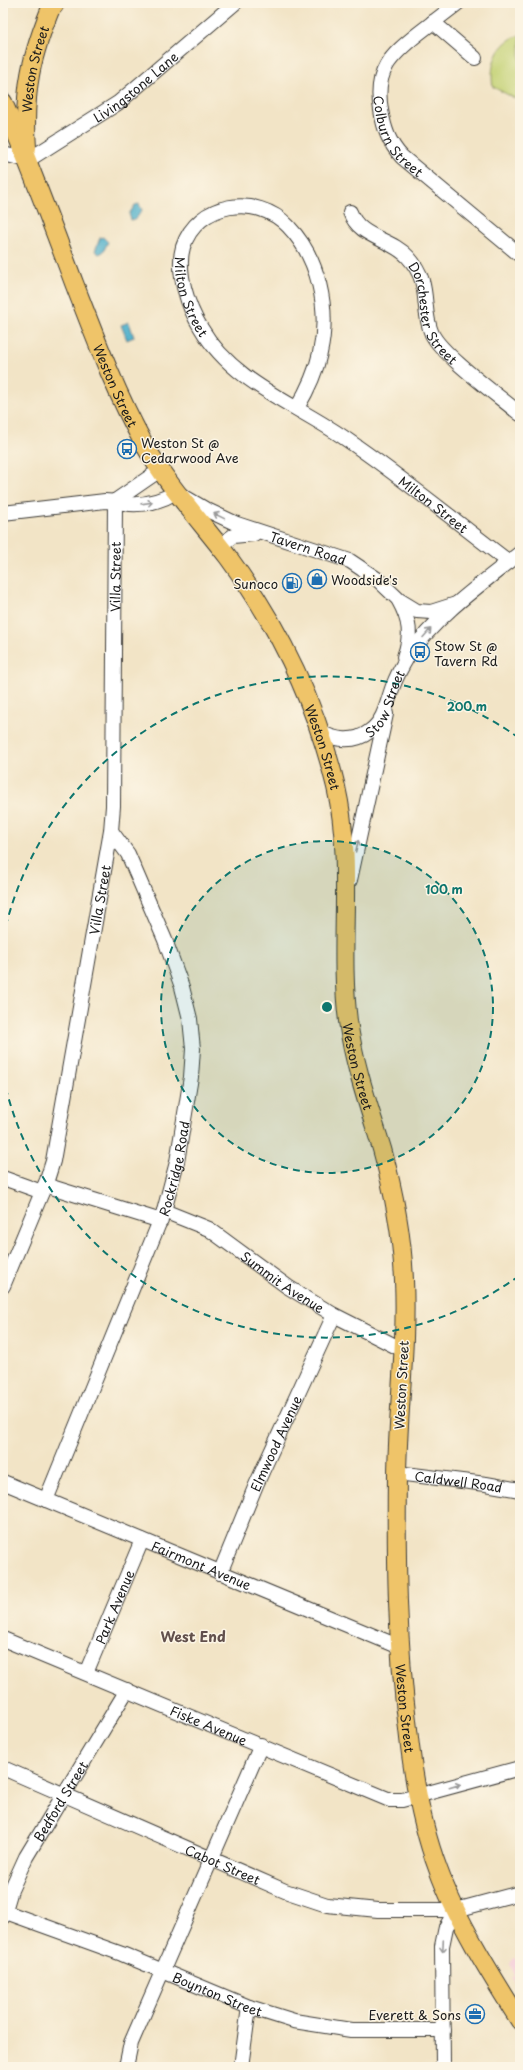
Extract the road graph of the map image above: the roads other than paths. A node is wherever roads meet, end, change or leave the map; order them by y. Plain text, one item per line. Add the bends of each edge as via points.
1 (235, 3) edge
2 (458, 3) edge
3 (53, 4) edge
4 (433, 22) junction
5 (475, 58) dead end
6 (3, 102) edge
7 (3, 154) edge
8 (28, 160) junction
9 (350, 212) dead end
10 (520, 255) edge
11 (297, 408) junction
12 (520, 414) edge
13 (160, 470) junction
14 (176, 492) junction
15 (115, 501) junction
16 (3, 513) edge
17 (268, 534) junction
18 (219, 546) junction
19 (515, 557) edge
20 (399, 600) junction
21 (456, 604) junction
22 (395, 680) junction
23 (388, 702) junction
24 (319, 731) junction
25 (112, 831) junction
26 (345, 912) junction
27 (3, 1178) edge
28 (44, 1189) junction
29 (162, 1216) junction
30 (3, 1286) edge
31 (334, 1315) junction
32 (403, 1350) junction
33 (397, 1473) junction
34 (3, 1482) edge
35 (520, 1490) edge
36 (46, 1500) junction
37 (142, 1540) junction
38 (220, 1573) junction
39 (3, 1639) edge
40 (400, 1647) junction
41 (86, 1673) junction
42 (128, 1690) junction
43 (261, 1745) junction
44 (3, 1768) edge
45 (520, 1768) edge
46 (64, 1794) junction
47 (417, 1796) junction
48 (211, 1859) junction
49 (520, 1893) edge
50 (456, 1910) junction
51 (3, 1913) edge
52 (163, 1970) junction
53 (249, 2007) junction
54 (520, 2021) edge
55 (443, 2030) junction
56 (126, 2067) edge
57 (241, 2067) edge
58 (443, 2067) edge

1 - 8 street, Livingstone Lane via 118,103
2 - 4 street, Colburn Street
3 - 8 main road, Weston Street via 36,44 28,79
4 - 5 street
4 - 10 street, Colburn Street via 399,48 383,70 379,99 386,131 392,145 402,157
6 - 8 main road, Weston Street
7 - 8 street
8 - 13 main road, Weston Street via 112,379
9 - 12 street, Dorchester Street via 353,220 363,230 399,249 412,262 423,283 430,330 438,344
11 - 11 street, Milton Street via 316,366 322,340 323,305 313,264 296,235 274,214 247,206 214,211 196,226 186,240 182,256 184,282 195,317 205,335 236,369
11 - 19 street, Milton Street via 358,447
13 - 14 main road, Weston Street
13 - 15 street
15 -> 14 street via 128,504 149,503
17 -> 14 street, Tavern Road via 228,520
14 - 18 main road, Weston Street
15 - 16 street
15 - 25 street, Villa Street
17 - 18 street via 236,534
17 - 20 street, Tavern Road via 350,561 377,579
18 - 24 main road, Weston Street via 250,587 272,624 294,668
19 - 21 street, Stow Street
20 - 21 street, Tavern Road via 416,611 426,613
20 - 22 street via 407,617 410,633
22 -> 21 street, Stow Street via 421,640
22 - 23 street, Stow Street
23 - 24 street, Stow Street via 379,722 369,733 359,738 337,739
26 -> 23 street via 350,875 380,749
24 - 26 main road, Weston Street via 342,815
25 - 28 street, Villa Street via 55,1153
25 - 29 street, Rockridge Road via 128,854 165,940 182,987 191,1024 193,1049 190,1087 177,1162
26 - 32 main road, Weston Street via 346,995 352,1045 387,1169 400,1228 405,1301
27 - 28 street, Summit Avenue
28 - 29 street, Summit Avenue
28 - 30 street, Villa Street
29 - 31 street, Summit Avenue via 209,1229 273,1277
29 - 36 street, Rockridge Road
31 - 32 street, Summit Avenue
31 - 38 street, Elmwood Avenue via 256,1485
32 - 33 main road, Weston Street
33 - 35 street, Caldwell Road
33 - 40 main road, Weston Street
34 - 36 street, Fairmont Avenue
36 - 37 street, Fairmont Avenue
37 - 38 street, Fairmont Avenue
37 - 41 street, Park Avenue
38 - 40 street, Fairmont Avenue
39 - 41 street, Fiske Avenue
40 - 47 main road, Weston Street
41 - 42 street, Fiske Avenue
42 - 43 street, Fiske Avenue
42 - 46 street, Bedford Street
43 - 47 street, Fiske Avenue via 390,1800
43 - 48 street
44 - 46 street, Cabot Street
47 -> 45 street, Fiske Avenue
46 - 48 street, Cabot Street
46 - 51 street, Bedford Street via 22,1865
47 - 50 main road, Weston Street via 433,1856
48 - 50 street, Cabot Street via 327,1905 369,1910
48 - 52 street
49 - 50 street, Cabot Street
50 - 54 main road, Weston Street
50 -> 55 street via 446,1927 443,1942
51 - 52 street, Boynton Street
52 - 53 street, Boynton Street
52 - 56 street via 132,2043
53 - 55 street, Boynton Street via 294,2021 330,2028 371,2031
53 - 57 street
55 - 58 street

